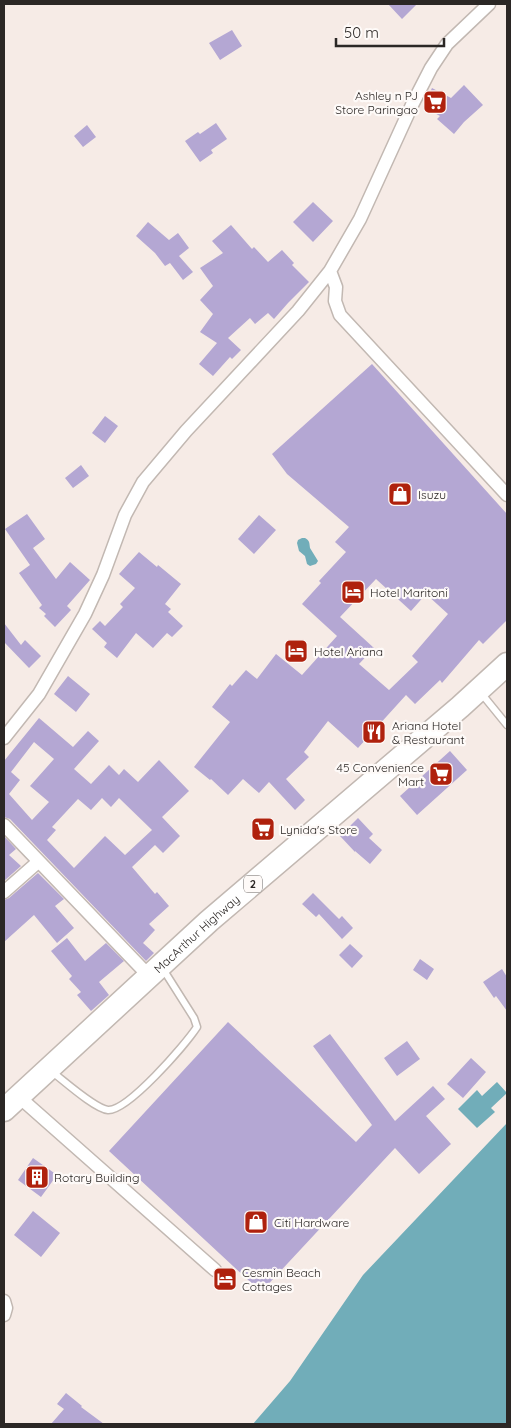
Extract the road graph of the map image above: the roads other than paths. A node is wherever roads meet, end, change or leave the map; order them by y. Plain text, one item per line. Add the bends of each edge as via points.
1 (489, 4) edge
2 (330, 271) junction
3 (507, 495) edge
4 (507, 664) edge
5 (479, 690) junction
6 (507, 725) edge
7 (4, 738) edge
8 (4, 825) edge
9 (38, 862) junction
10 (4, 892) edge
11 (155, 970) junction
12 (48, 1068) junction
13 (11, 1103) edge
14 (215, 1270) dead end
15 (4, 1302) edge
16 (4, 1315) edge

1 - 2 street via 447,44 431,68 360,219
2 - 3 street via 340,315
2 - 7 street via 143,482 125,514 85,614 39,694
4 - 5 highway, MacArthur Highway / 2
5 - 6 lane
5 - 11 highway, MacArthur Highway / 2
8 - 9 street
9 - 10 street
9 - 11 street
11 - 12 highway, MacArthur Highway / 2
11 - 12 lane via 194,1018 196,1027 184,1045 140,1090 119,1108 108,1110 87,1099
12 - 13 highway, MacArthur Highway / 2
13 - 14 street
15 - 16 street

